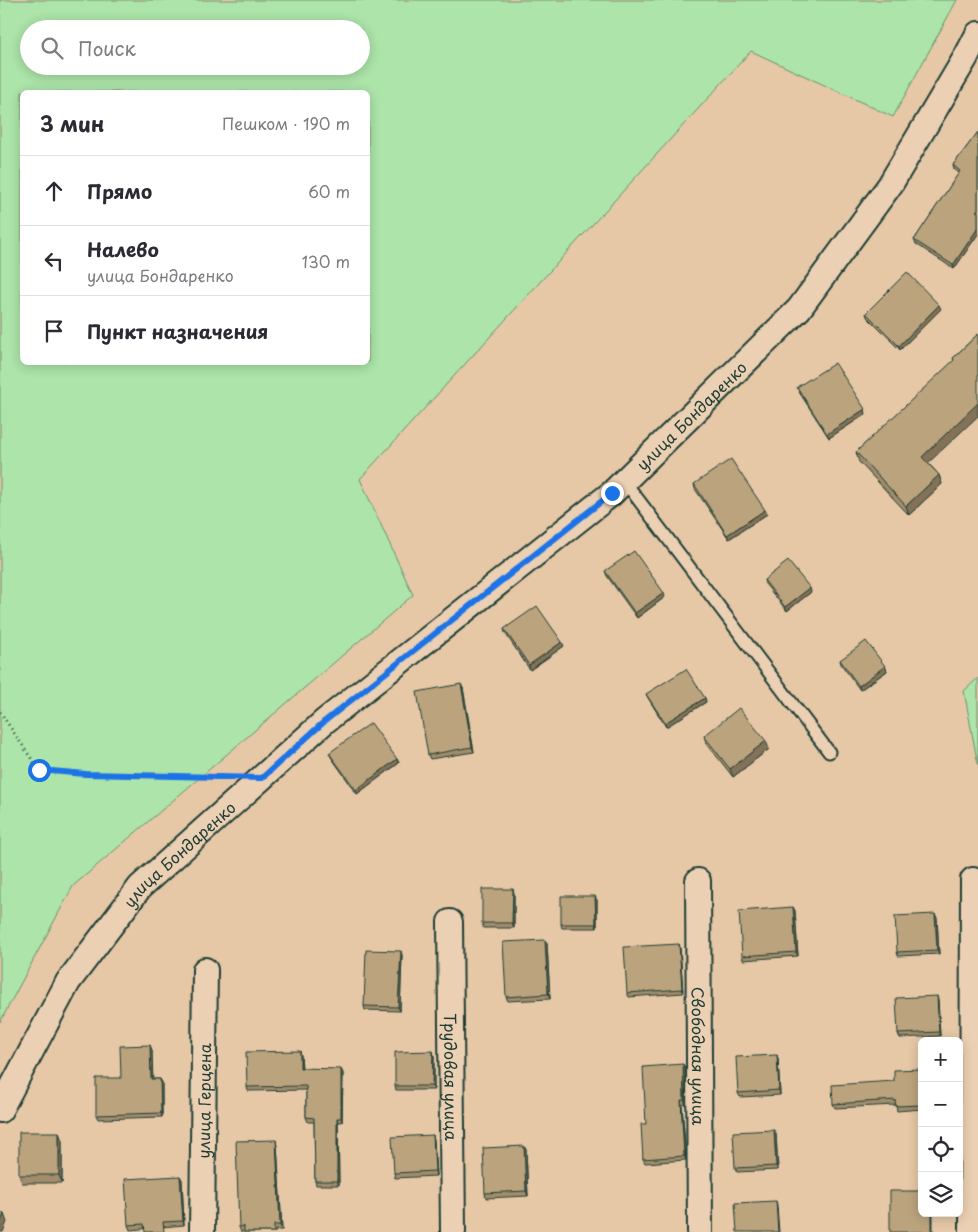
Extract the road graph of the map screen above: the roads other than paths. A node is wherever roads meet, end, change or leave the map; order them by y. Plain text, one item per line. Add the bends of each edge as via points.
1 (978, 34) edge
2 (625, 482) junction
3 (829, 752) dead end
4 (973, 880) dead end
5 (698, 881) dead end
6 (450, 922) dead end
7 (205, 970) dead end
8 (1, 1099) edge
9 (202, 1232) edge
10 (453, 1232) edge
11 (700, 1232) edge
12 (972, 1232) edge

1 - 2 street, улица Бондаренко via 890,185 799,309
2 - 3 lane
2 - 8 street, улица Бондаренко via 325,721 140,887 68,982
4 - 12 street
5 - 11 street, Свободная улица
6 - 10 street, Трудовая улица
7 - 9 street, улица Герцена

